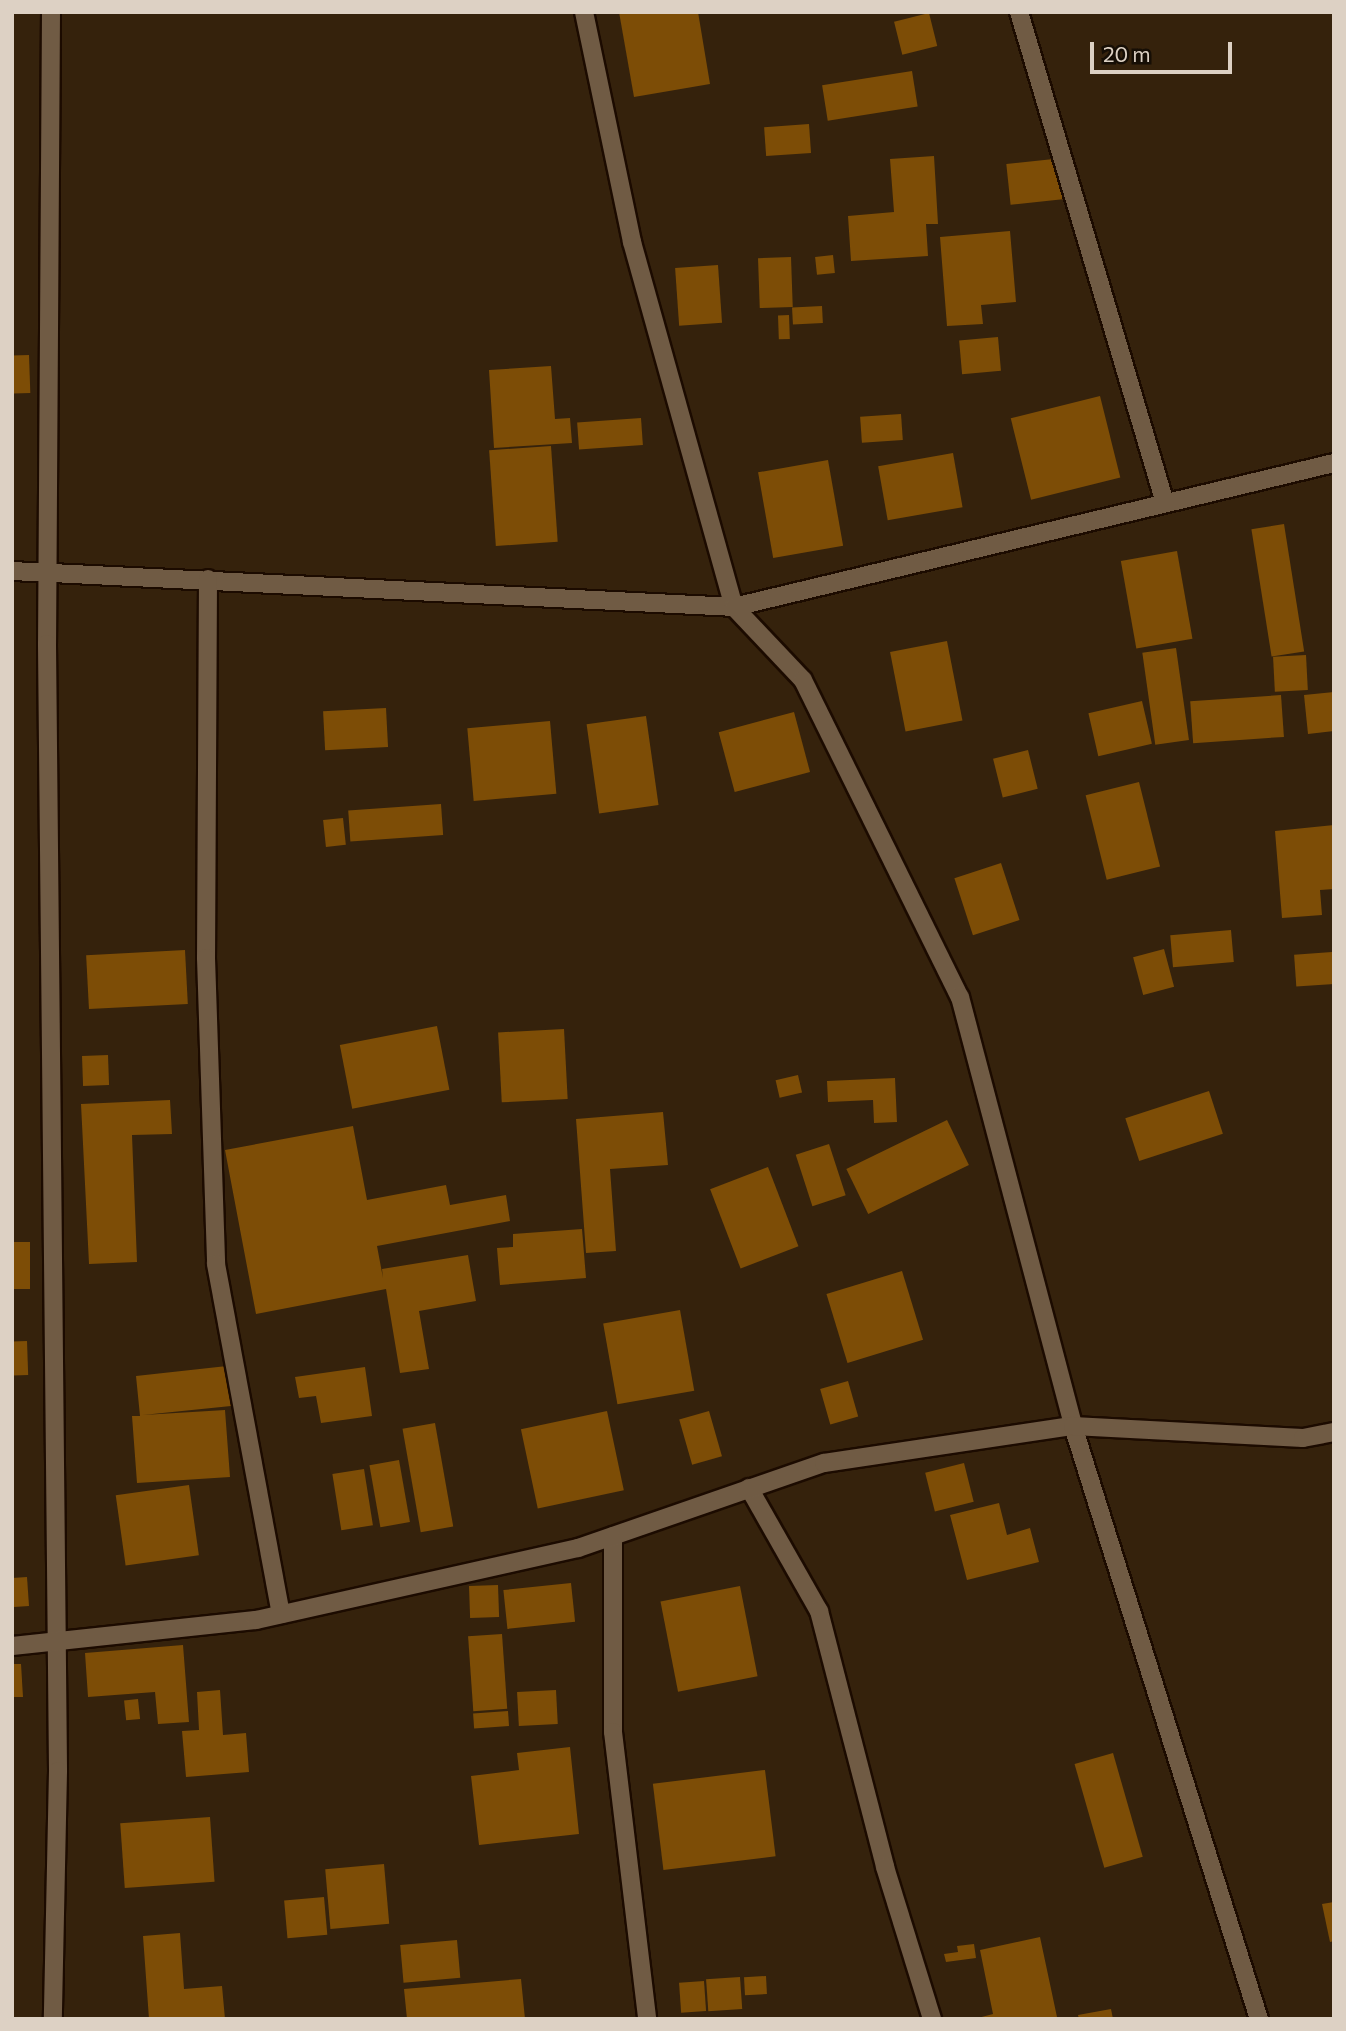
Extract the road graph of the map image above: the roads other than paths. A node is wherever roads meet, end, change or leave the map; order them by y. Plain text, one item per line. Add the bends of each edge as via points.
1 (51, 12) edge
2 (584, 12) edge
3 (1019, 12) edge
4 (1334, 463) edge
5 (1165, 503) junction
6 (48, 570) junction
7 (12, 571) edge
8 (208, 579) junction
9 (734, 607) junction
10 (1073, 1426) junction
11 (1334, 1432) edge
12 (749, 1488) junction
13 (613, 1536) junction
14 (281, 1614) junction
15 (57, 1640) junction
16 (12, 1646) edge
17 (54, 2019) edge
18 (647, 2019) edge
19 (932, 2019) edge
20 (1259, 2019) edge

1 - 6 street
2 - 9 street via 632,242
3 - 5 street
4 - 5 street
5 - 9 street
6 - 7 street
6 - 8 street
6 - 15 street
8 - 9 street
8 - 14 street via 206,958 216,1264
9 - 10 street via 803,680 960,997
10 - 11 street via 1303,1438
10 - 12 street via 824,1463
10 - 20 street
12 - 13 street
12 - 19 street via 819,1611 885,1867
13 - 14 street via 578,1548
13 - 18 street via 613,1732
14 - 15 street
15 - 16 street
15 - 17 street

